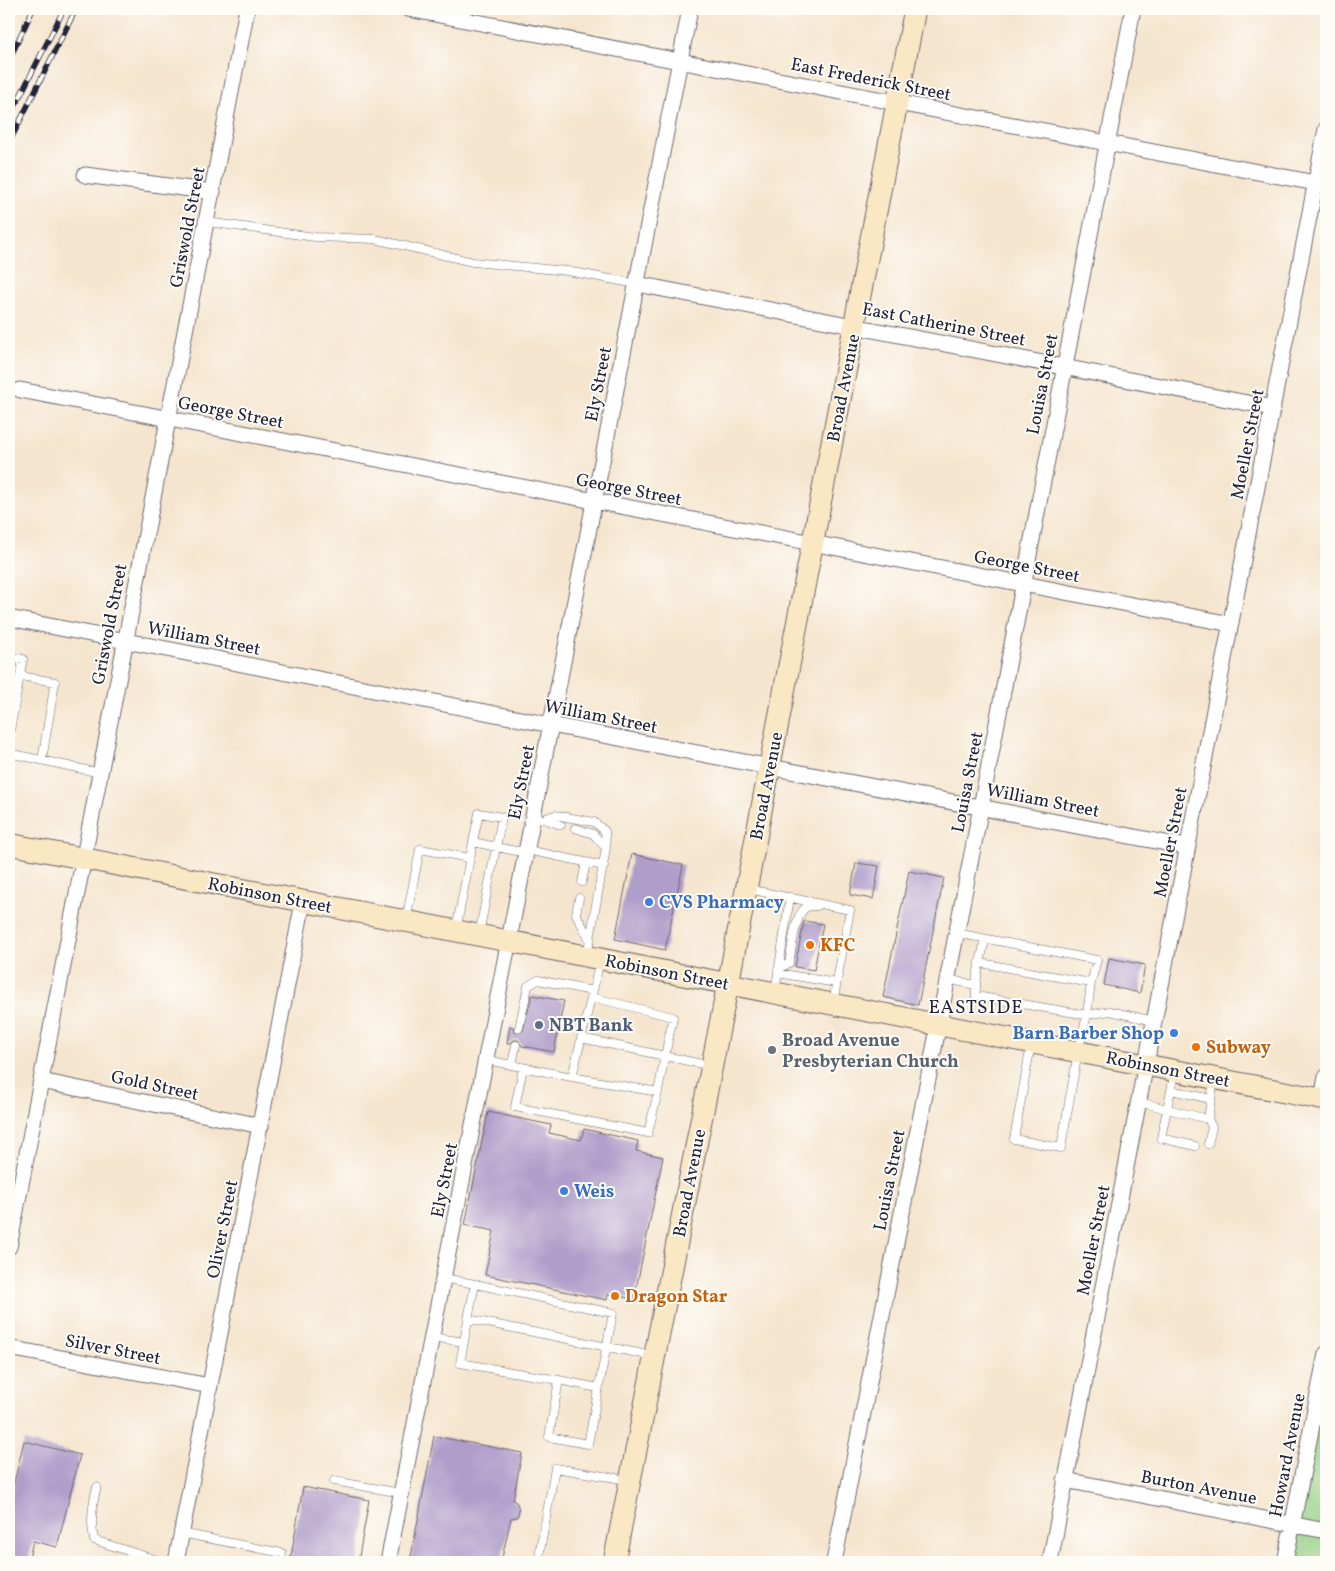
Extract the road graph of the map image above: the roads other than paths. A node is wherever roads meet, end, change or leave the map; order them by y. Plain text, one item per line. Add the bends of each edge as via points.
1 (247, 9) edge
2 (408, 9) edge
3 (690, 9) edge
4 (915, 9) edge
5 (1133, 9) edge
6 (680, 61) junction
7 (897, 103) junction
8 (1326, 129) edge
9 (1107, 143) junction
10 (85, 175) dead end
11 (1321, 184) edge
12 (212, 192) junction
13 (207, 222) junction
14 (637, 284) junction
15 (855, 326) junction
16 (1065, 367) junction
17 (20, 390) dead end
18 (1274, 408) junction
19 (168, 419) junction
20 (594, 501) junction
21 (813, 544) junction
22 (1024, 584) junction
23 (9, 618) edge
24 (1231, 624) junction
25 (125, 642) junction
26 (9, 656) edge
27 (20, 676) junction
28 (13, 693) edge
29 (551, 725) junction
30 (9, 736) edge
31 (9, 753) edge
32 (42, 760) junction
33 (770, 766) junction
34 (100, 773) junction
35 (981, 807) junction
36 (538, 818) junction
37 (561, 825) dead end
38 (575, 828) dead end
39 (473, 842) junction
40 (9, 844) edge
41 (496, 847) junction
42 (1188, 847) junction
43 (606, 848) junction
44 (527, 850) junction
45 (84, 858) junction
46 (470, 858) junction
47 (586, 862) junction
48 (604, 866) junction
49 (582, 882) dead end
50 (746, 889) junction
51 (790, 897) junction
52 (579, 898) dead end
53 (303, 902) junction
54 (837, 907) junction
55 (406, 922) junction
56 (456, 931) junction
57 (956, 933) junction
58 (478, 936) junction
59 (985, 939) junction
60 (509, 942) junction
61 (592, 952) junction
62 (981, 963) junction
63 (777, 979) junction
64 (947, 979) junction
65 (836, 983) junction
66 (1091, 983) junction
67 (728, 984) junction
68 (975, 985) junction
69 (592, 994) junction
70 (832, 1004) junction
71 (1087, 1015) junction
72 (1154, 1021) junction
73 (938, 1024) junction
74 (519, 1028) dead end
75 (581, 1038) junction
76 (1032, 1042) junction
77 (516, 1044) dead end
78 (1078, 1052) junction
79 (665, 1056) junction
80 (486, 1060) junction
81 (1146, 1065) junction
82 (512, 1066) junction
83 (712, 1066) junction
84 (523, 1068) junction
85 (1326, 1077) edge
86 (572, 1078) junction
87 (1173, 1080) junction
88 (41, 1081) junction
89 (1213, 1088) junction
90 (658, 1092) junction
91 (1324, 1099) edge
92 (1139, 1102) junction
93 (1167, 1109) junction
94 (1208, 1118) junction
95 (261, 1126) junction
96 (1208, 1144) dead end
97 (1195, 1146) dead end
98 (9, 1247) edge
99 (443, 1278) junction
100 (475, 1284) junction
101 (468, 1319) junction
102 (432, 1337) junction
103 (464, 1342) junction
104 (606, 1346) junction
105 (9, 1348) edge
106 (1326, 1354) edge
107 (655, 1356) junction
108 (559, 1380) junction
109 (210, 1386) junction
110 (598, 1388) junction
111 (630, 1480) junction
112 (1065, 1480) junction
113 (334, 1481) dead end
114 (97, 1487) dead end
115 (401, 1493) junction
116 (1292, 1524) junction
117 (1326, 1531) edge
118 (181, 1533) junction
119 (163, 1562) edge
120 (176, 1562) edge
121 (281, 1562) edge
122 (388, 1562) edge
123 (538, 1562) edge
124 (614, 1562) edge
125 (834, 1562) edge
126 (1050, 1562) edge
127 (1284, 1562) edge

1 - 12 street, Griswold Street
2 - 6 street, East Frederick Street
3 - 6 street, Ely Street
4 - 7 main road, Broad Avenue
5 - 9 street, Louisa Street
6 - 7 street, East Frederick Street
6 - 14 street, Ely Street
7 - 9 street, East Frederick Street
7 - 15 main road, Broad Avenue
8 - 11 street, Moeller Street
9 - 11 street, East Frederick Street
9 - 16 street, Louisa Street
10 - 12 street
11 - 18 street, Moeller Street
12 - 13 street, Griswold Street
13 - 14 lane via 315,237 376,240 473,262 567,271
13 - 19 street, Griswold Street
14 - 15 street, East Catherine Street
14 - 20 street, Ely Street
15 - 16 street, East Catherine Street
15 - 21 main road, Broad Avenue
16 - 18 street, East Catherine Street
16 - 22 street, Louisa Street
17 - 19 street, George Street
18 - 24 street, Moeller Street
19 - 20 street, George Street
19 - 25 street, Griswold Street
20 - 21 street, George Street
20 - 29 street, Ely Street
21 - 22 street, George Street
21 - 33 main road, Broad Avenue
22 - 24 street, George Street
22 - 35 street, Louisa Street
23 - 25 street, William Street
24 - 42 street, Moeller Street
25 - 29 street, William Street
25 - 34 street, Griswold Street
26 - 27 lane via 22,659
27 - 28 lane
27 - 32 lane via 55,682
28 - 30 lane
29 - 33 street, William Street
29 - 36 street, Ely Street
31 - 32 lane
32 - 34 lane
33 - 35 street, William Street
33 - 50 main road, Broad Avenue
34 - 45 street, Griswold Street
35 - 42 street, William Street
35 - 57 street, Louisa Street
36 - 37 lane
36 - 43 lane via 555,815 594,822 605,831
36 - 44 street, Ely Street
38 - 43 lane via 593,834
39 - 41 lane
39 - 41 lane via 479,813 502,817
39 - 46 lane
40 - 45 main road, Robinson Street
41 - 44 lane
41 - 58 lane
42 - 72 street, Moeller Street
43 - 48 lane
44 - 47 lane
44 - 60 street, Ely Street
45 - 53 main road, Robinson Street
45 - 88 street, Griswold Street
46 - 55 lane via 420,849
46 - 56 lane
47 - 48 lane
47 - 49 lane
48 - 61 lane
50 - 51 lane
50 - 67 main road, Broad Avenue
51 - 54 lane
51 - 63 lane
52 - 61 lane via 576,914
53 - 55 main road, Robinson Street
53 - 95 street, Oliver Street
54 - 63 lane via 810,906 803,909 789,963
54 - 65 lane via 850,910
55 - 56 main road, Robinson Street
56 - 58 main road, Robinson Street
57 - 59 lane
57 - 64 street, Louisa Street
58 - 60 main road, Robinson Street
59 - 62 lane
59 - 66 lane via 1097,960
60 - 61 main road, Robinson Street
60 - 80 street, Ely Street
61 - 67 main road, Robinson Street
61 - 69 lane
62 - 66 lane
62 - 68 lane
63 - 65 lane
63 - 67 main road, Robinson Street
63 - 70 main road, Robinson Street
64 - 68 lane
64 - 73 street, Louisa Street
65 - 70 lane
66 - 71 lane
67 - 83 main road, Broad Avenue
68 - 71 lane via 976,996
69 - 74 lane via 538,980 528,986
69 - 75 lane
69 - 79 lane via 673,1017
70 - 73 main road, Robinson Street
71 - 72 lane via 1110,1011
71 - 78 lane
72 - 81 street, Moeller Street
73 - 76 main road, Robinson Street
73 - 125 street, Louisa Street
75 - 79 lane
75 - 86 lane
76 - 78 main road, Robinson Street
76 - 78 lane via 1014,1139 1061,1148
77 - 82 lane
78 - 81 main road, Robinson Street
79 - 83 lane
79 - 90 lane
80 - 82 lane
80 - 99 street, Ely Street
81 - 87 main road, Robinson Street
81 - 92 street, Moeller Street
82 - 84 lane
83 - 107 main road, Broad Avenue
84 - 86 lane
84 - 90 lane via 515,1107 648,1132
85 - 91 street
86 - 90 lane
87 - 89 main road, Robinson Street
87 - 93 lane
88 - 95 street, Gold Street
88 - 98 street, Griswold Street
89 - 91 main road, Robinson Street
89 - 94 lane
92 - 93 lane
92 - 112 street, Moeller Street
93 - 94 lane
93 - 97 lane via 1161,1138
94 - 96 lane via 1212,1127
95 - 109 street, Oliver Street
99 - 100 lane
99 - 102 street, Ely Street
100 - 101 lane
100 - 104 lane via 613,1313
101 - 103 lane
101 - 104 lane
102 - 103 lane
102 - 115 street, Ely Street
103 - 108 lane via 460,1363
104 - 107 lane
104 - 110 lane
105 - 109 street, Silver Street
106 - 116 street, Howard Avenue
107 - 111 main road, Broad Avenue
108 - 110 lane
108 - 110 lane via 549,1437 588,1444
109 - 118 street, Oliver Street
111 - 123 lane via 555,1468
111 - 124 main road, Broad Avenue
112 - 116 street, Burton Avenue
112 - 126 street, Moeller Street
113 - 115 lane
114 - 119 lane via 92,1505 94,1540
115 - 122 street, Ely Street
116 - 117 street, Burton Avenue
116 - 127 street, Howard Avenue
118 - 120 street, Oliver Street
118 - 121 lane via 282,1552

